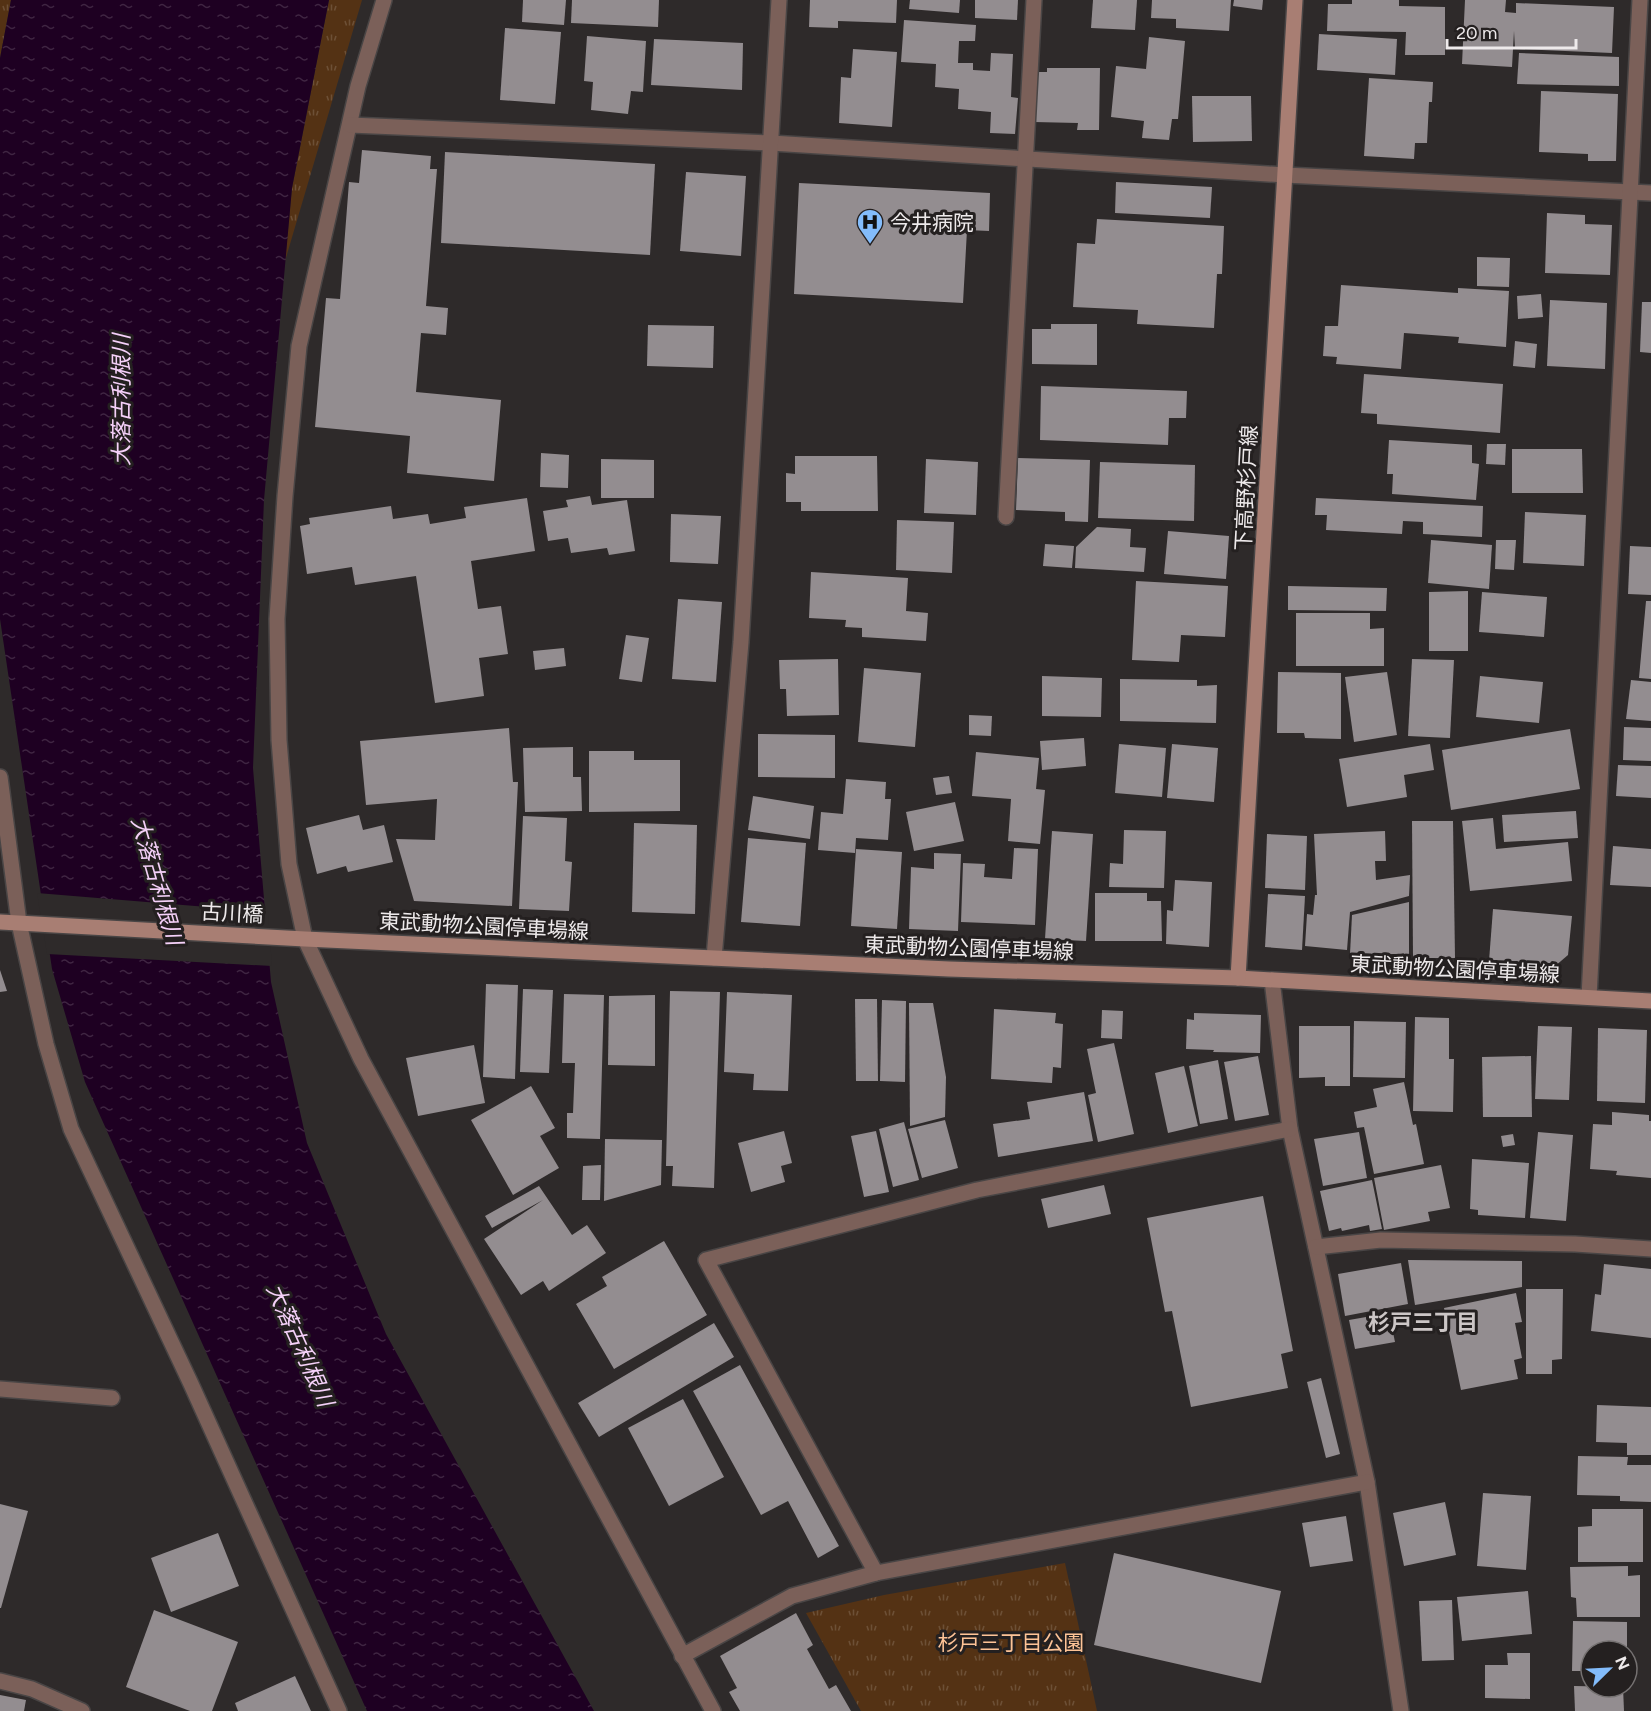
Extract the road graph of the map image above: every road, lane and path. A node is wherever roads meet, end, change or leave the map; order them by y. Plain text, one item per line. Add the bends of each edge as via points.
1 (384, 0) edge
2 (779, 0) edge
3 (1034, 0) edge
4 (1295, 0) edge
5 (1640, 0) edge
6 (350, 125) junction
7 (771, 143) junction
8 (1025, 159) junction
9 (1285, 175) junction
10 (1629, 192) junction
11 (1651, 193) edge
12 (1006, 517) dead end
13 (0, 777) edge
14 (0, 922) edge
15 (26, 923) junction
16 (286, 937) joint
17 (305, 939) junction
18 (714, 957) junction
19 (1238, 978) junction
20 (1272, 980) junction
21 (1589, 997) junction
22 (1651, 1001) edge
23 (1290, 1130) junction
24 (1316, 1247) junction
25 (1651, 1249) edge
26 (0, 1389) edge
27 (112, 1398) dead end
28 (1367, 1482) junction
29 (876, 1573) junction
30 (682, 1656) junction
31 (0, 1681) edge
32 (82, 1711) edge
33 (339, 1711) edge
34 (713, 1711) edge
35 (1401, 1711) edge

1 - 6 street
2 - 7 street
3 - 8 street
4 - 9 main road, 下高野杉戸線
5 - 10 street
6 - 7 street
6 - 17 street via 299,346 277,619 279,740 289,864
7 - 8 street
7 - 18 street via 741,642
8 - 9 street
8 - 12 street
9 - 10 street
9 - 19 main road, 下高野杉戸線
10 - 11 street
10 - 21 street
13 - 15 street
14 - 15 main road
15 - 16 main road, 古川橋
15 - 33 street via 46,1044 71,1129
16 - 17 main road, 東武動物公園停車場線
17 - 18 main road, 東武動物公園停車場線
17 - 30 street via 361,1059
18 - 19 main road, 東武動物公園停車場線
19 - 20 main road, 東武動物公園停車場線
20 - 21 main road, 東武動物公園停車場線
20 - 23 street
21 - 22 main road, 東武動物公園停車場線
23 - 24 street
23 - 29 street via 977,1190 706,1260
24 - 25 street via 1381,1240
24 - 28 street
26 - 27 street
28 - 29 street
28 - 35 street
29 - 30 street via 792,1596
30 - 34 street
31 - 32 street via 32,1689

